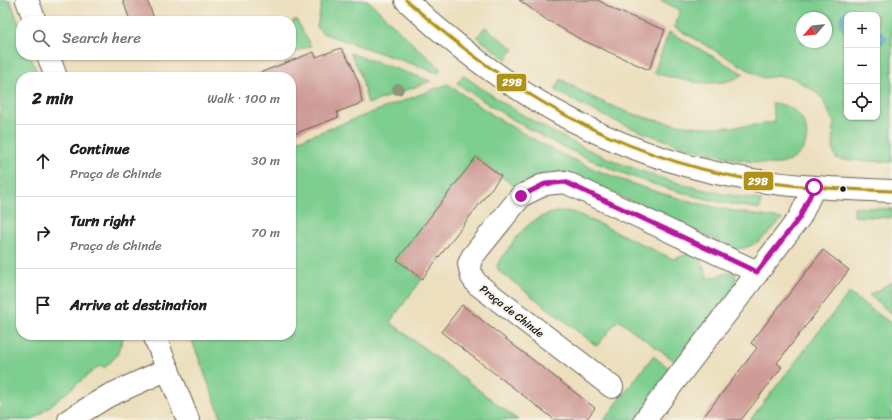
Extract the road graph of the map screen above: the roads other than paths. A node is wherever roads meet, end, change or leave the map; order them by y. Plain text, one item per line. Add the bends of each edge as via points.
1 (27, 0) edge
2 (406, 0) edge
3 (33, 16) edge
4 (50, 60) edge
5 (54, 72) edge
6 (814, 187) junction
7 (892, 191) edge
8 (757, 272) junction
9 (156, 340) edge
10 (168, 369) junction
11 (612, 387) dead end
12 (70, 420) edge
13 (188, 420) edge
14 (644, 420) edge

1 - 3 street
2 - 6 street via 488,70 527,96 611,139 655,156 700,169 746,179
4 - 5 street
6 - 7 street
6 - 8 street via 800,217
8 - 11 street, Praça de Chinde via 565,182 545,184 521,196 472,257 469,264 472,277 477,284
8 - 14 street
9 - 10 street
10 - 12 street via 108,396
10 - 13 street

